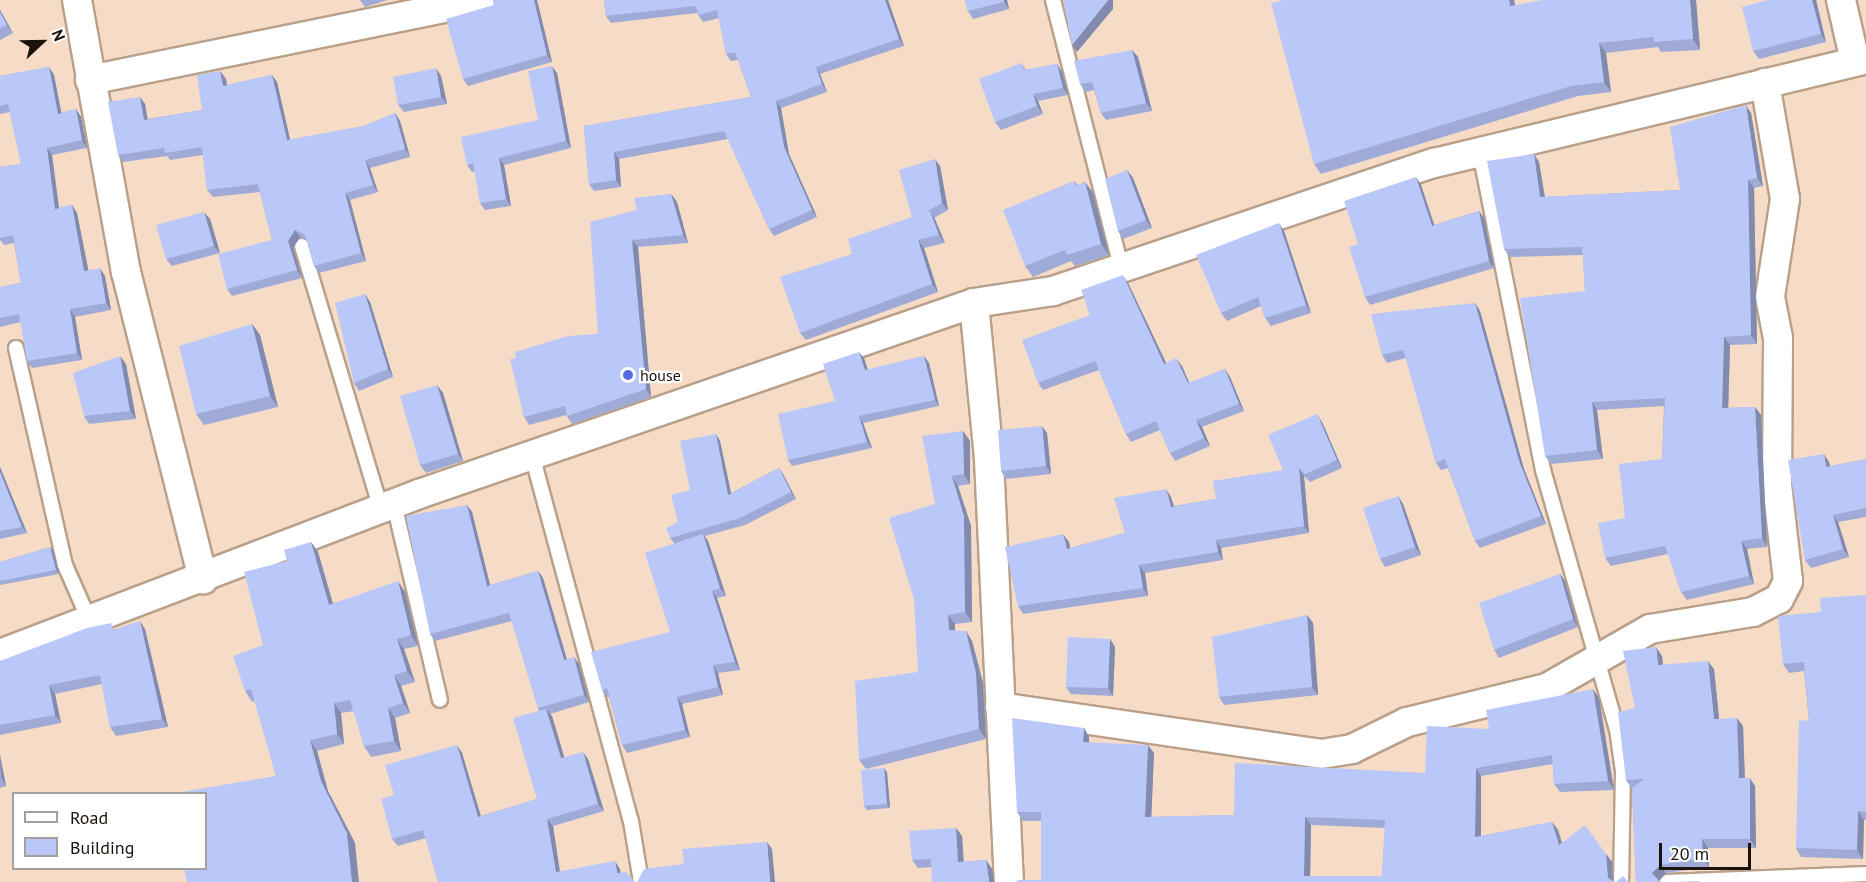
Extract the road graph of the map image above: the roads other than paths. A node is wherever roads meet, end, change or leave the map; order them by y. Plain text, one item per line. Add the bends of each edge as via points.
1 (77, 0) edge
2 (483, 0) edge
3 (1053, 0) edge
4 (1841, 0) edge
5 (1860, 60) edge
6 (90, 80) junction
7 (1765, 83) junction
8 (1480, 152) junction
9 (302, 246) edge
10 (1121, 267) junction
11 (974, 303) junction
12 (16, 348) dead end
13 (532, 455) junction
14 (388, 506) junction
15 (202, 579) junction
16 (90, 622) junction
17 (0, 654) edge
18 (1600, 657) junction
19 (440, 700) dead end
20 (1000, 707) junction
21 (1866, 874) edge
22 (641, 882) edge
23 (1009, 882) edge
24 (1621, 882) edge
25 (1666, 882) edge

1 - 6 street
2 - 6 street
3 - 10 lane
4 - 5 street
5 - 7 street
6 - 15 street via 126,272
7 - 8 street
7 - 18 street via 1785,199 1770,297 1779,338 1777,484 1788,581 1779,599 1753,612 1650,629
8 - 10 street
8 - 18 lane via 1543,470
9 - 14 lane
10 - 11 street via 1053,291
11 - 13 street
11 - 20 street via 989,460
12 - 16 lane via 65,565
13 - 14 street
13 - 22 lane via 631,822
14 - 15 street
14 - 19 lane
15 - 16 street
16 - 17 street
18 - 20 street via 1547,688 1407,722 1352,749 1321,754
18 - 24 lane via 1623,771
20 - 23 street
21 - 25 lane

